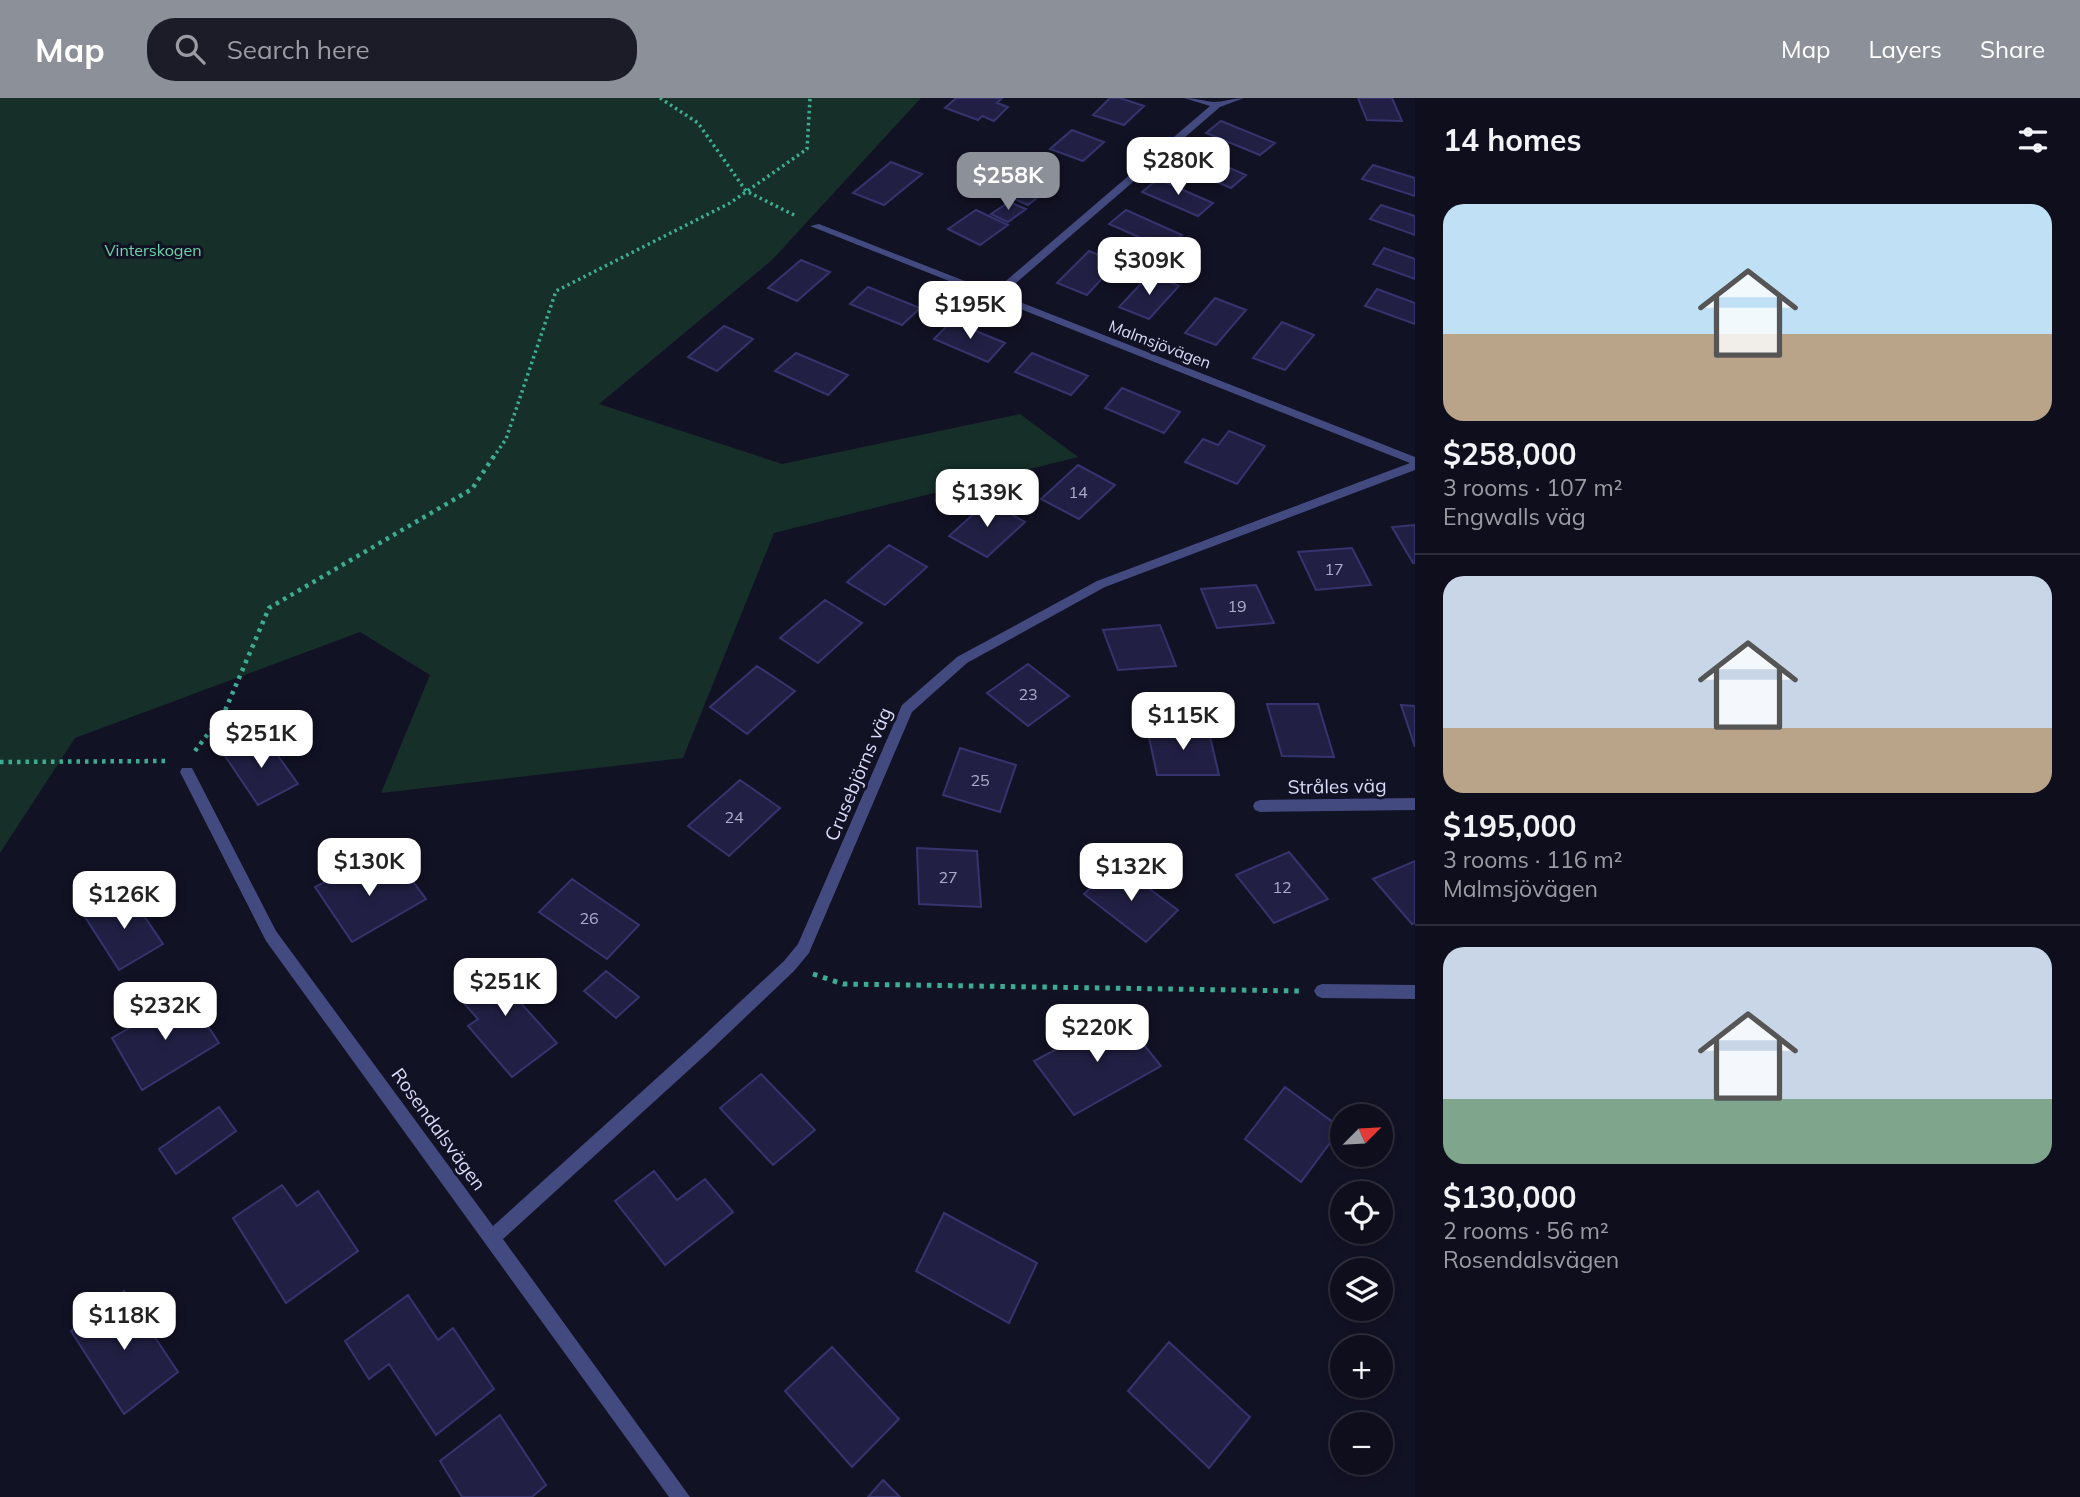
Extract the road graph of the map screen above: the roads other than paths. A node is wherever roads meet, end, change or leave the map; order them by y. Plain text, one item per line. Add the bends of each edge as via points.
1 (1189, 98) edge
2 (1239, 98) edge
3 (1217, 105) junction
4 (815, 226) road end
5 (995, 296) junction
6 (1415, 461) edge
7 (1415, 466) edge
8 (187, 766) road end
9 (1415, 804) edge
10 (1260, 806) dead end
11 (1322, 991) road end
12 (1415, 992) edge
13 (493, 1237) junction
14 (681, 1497) edge

1 - 3 street
2 - 3 street
3 - 5 street
4 - 5 street, Malmsjövägen
5 - 6 street, Malmsjövägen
7 - 13 street, Crusebjörns väg via 1101,584 962,660 931,685 906,709 804,948
8 - 13 street, Rosendalsvägen via 271,936
9 - 10 street, Stråles väg
11 - 12 street
13 - 14 street, Rosendalsvägen

